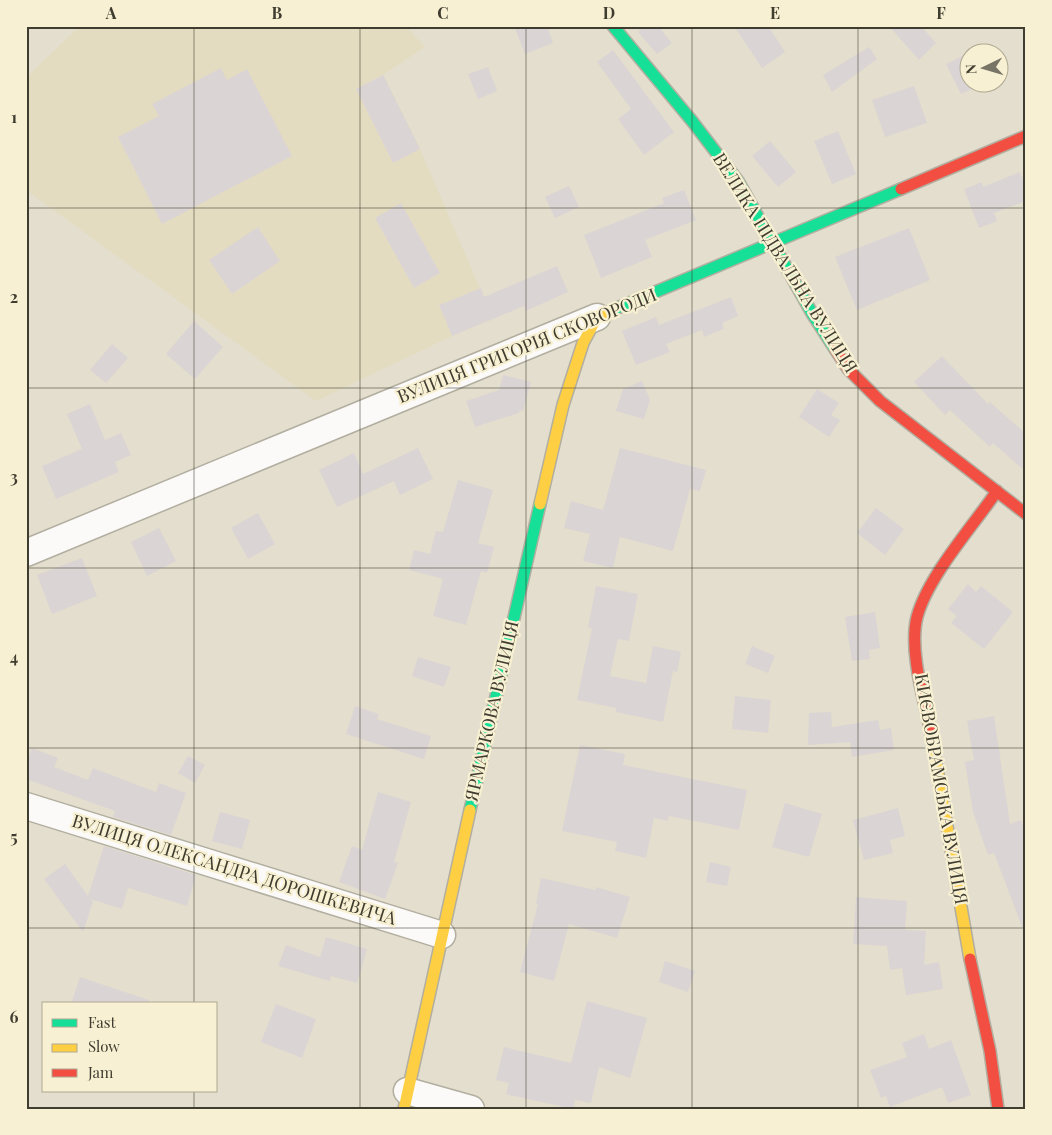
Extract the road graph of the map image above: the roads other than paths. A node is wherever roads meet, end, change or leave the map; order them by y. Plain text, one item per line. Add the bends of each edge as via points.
1 (613, 26) edge
2 (1022, 142) edge
3 (772, 243) junction
4 (597, 317) junction
5 (998, 491) junction
6 (1026, 514) edge
7 (26, 553) edge
8 (26, 806) edge
9 (442, 935) junction
10 (405, 1100) edge
11 (471, 1109) edge
12 (998, 1109) edge

1 - 3 street, ВЕЛИКА ПІДВАЛЬНА ВУЛИЦЯ via 738,181
2 - 3 street, ВУЛИЦЯ ГРИГОРІЯ СКОВОРОДИ
3 - 4 street, ВУЛИЦЯ ГРИГОРІЯ СКОВОРОДИ
3 - 5 street, ВЕЛИКА ПІДВАЛЬНА ВУЛИЦЯ via 848,369 906,422
4 - 7 street, ВУЛИЦЯ ГРИГОРІЯ СКОВОРОДИ
4 - 9 street, ЯРМАРКОВА ВУЛИЦЯ via 583,343 563,405
5 - 6 street, ВЕЛИКА ПІДВАЛЬНА ВУЛИЦЯ
5 - 12 street, КИЄВОБРАМСЬКА ВУЛИЦЯ via 929,591 917,618 916,631 920,673
8 - 9 street, ВУЛИЦЯ ОЛЕКСАНДРА ДОРОШКЕВИЧА
9 - 10 street, ЯРМАРКОВА ВУЛИЦЯ
10 - 11 street

